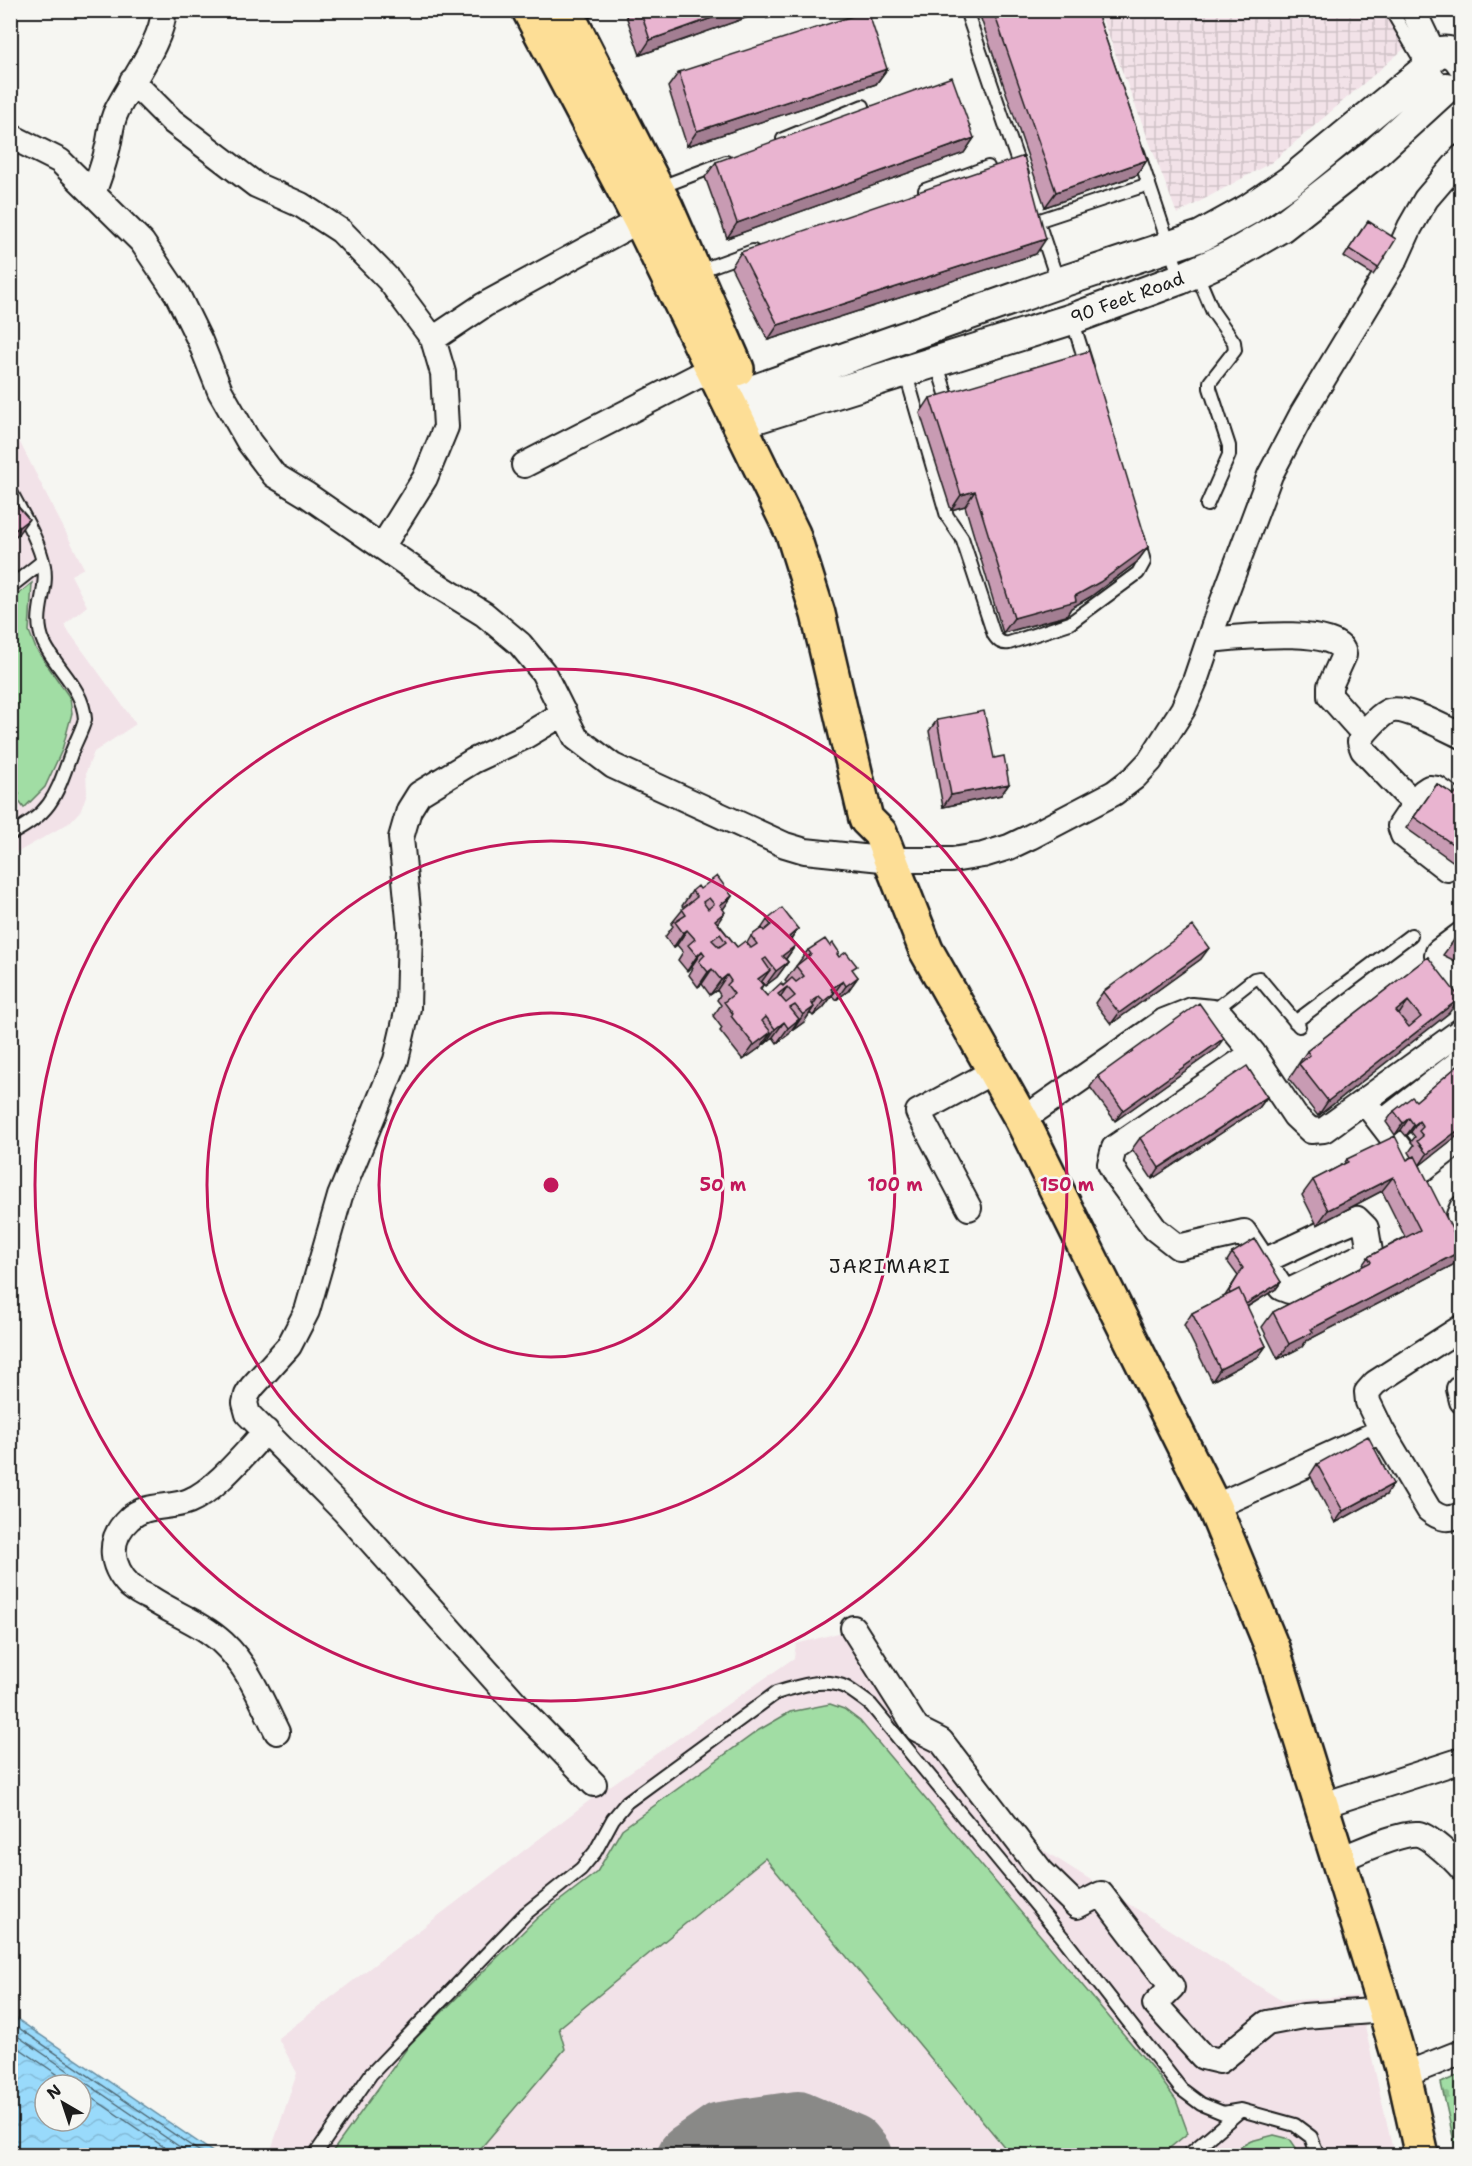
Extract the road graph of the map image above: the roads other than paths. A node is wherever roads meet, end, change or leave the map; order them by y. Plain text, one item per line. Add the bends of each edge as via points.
1 (163, 10) edge
2 (529, 10) edge
3 (966, 10) edge
4 (1391, 10) edge
5 (1413, 10) edge
6 (574, 13) edge
7 (1452, 72) edge
8 (132, 81) junction
9 (863, 106) edge
10 (10, 136) edge
11 (1134, 141) edge
12 (766, 146) edge
13 (1461, 157) edge
14 (734, 159) edge
15 (988, 167) edge
16 (1149, 184) junction
17 (1026, 188) edge
18 (93, 194) junction
19 (909, 195) edge
20 (654, 205) junction
21 (1169, 246) junction
22 (763, 248) edge
23 (695, 272) junction
24 (1188, 275) junction
25 (1058, 283) junction
26 (1072, 319) junction
27 (433, 339) junction
28 (936, 361) junction
29 (723, 363) junction
30 (905, 371) junction
31 (1089, 376) edge
32 (937, 400) junction
33 (744, 408) junction
34 (524, 465) dead end
35 (10, 490) edge
36 (1207, 505) dead end
37 (1136, 531) edge
38 (382, 547) junction
39 (43, 561) junction
40 (10, 587) edge
41 (1209, 640) junction
42 (564, 713) junction
43 (1364, 734) junction
44 (1461, 736) edge
45 (1416, 802) junction
46 (1461, 806) edge
47 (10, 834) edge
48 (885, 846) junction
49 (1447, 869) dead end
50 (1461, 934) edge
51 (1411, 936) dead end
52 (1461, 989) edge
53 (1212, 1012) junction
54 (1461, 1030) edge
55 (1253, 1053) junction
56 (1461, 1060) edge
57 (994, 1071) junction
58 (1364, 1101) junction
59 (1022, 1120) junction
60 (1381, 1123) junction
61 (1461, 1139) edge
62 (969, 1208) dead end
63 (1461, 1208) edge
64 (1461, 1222) edge
65 (1264, 1261) edge
66 (1461, 1328) edge
67 (1461, 1386) edge
68 (1461, 1401) edge
69 (266, 1431) junction
70 (1382, 1431) junction
71 (1214, 1507) junction
72 (1461, 1514) edge
73 (853, 1628) dead end
74 (277, 1732) dead end
75 (1461, 1760) edge
76 (594, 1784) dead end
77 (1320, 1806) junction
78 (1338, 1860) junction
79 (1460, 1865) edge
80 (1385, 2010) junction
81 (1461, 2052) edge
82 (1404, 2075) junction
83 (1241, 2110) junction
84 (314, 2156) edge
85 (1187, 2156) edge
86 (1318, 2156) edge
87 (1422, 2156) edge

1 - 8 street via 163,25
2 - 20 main road
3 - 17 lane
4 - 7 lane
5 - 7 street
6 - 20 main road
7 - 21 street, 90 Feet Road via 1248,210 1201,236
7 - 24 street, 90 Feet Road via 1373,155 1281,227
8 - 18 street via 111,123
8 - 27 street via 172,121 256,185 301,205 341,231 389,280
9 - 12 lane
10 - 18 street via 60,161
11 - 16 lane
13 - 41 street via 1421,208 1275,465
14 - 20 lane
15 - 19 lane
16 - 21 lane
16 - 25 lane via 1036,215
18 - 38 street via 142,242 177,294 220,391 249,442 274,475
20 - 23 main road
20 - 27 street
20 - 29 main road
21 - 24 lane
21 - 25 street, 90 Feet Road
22 - 23 lane
23 - 29 main road
24 - 26 street, 90 Feet Road
24 - 36 lane via 1234,342 1235,350 1210,382 1229,455
25 - 33 street, 90 Feet Road
26 - 28 street, 90 Feet Road
26 - 31 lane via 1078,358
27 - 38 street via 443,373 446,427 425,478
28 - 30 street, 90 Feet Road
28 - 32 lane
29 - 33 main road
29 - 34 street
30 - 32 lane
30 - 33 street, 90 Feet Road
32 - 37 lane via 947,516 962,538 998,641 1009,643 1070,623 1138,573 1144,562
33 - 48 main road via 813,527 834,588 884,811
35 - 39 lane
38 - 42 street via 484,614 520,644 543,672
39 - 40 lane
39 - 47 lane via 39,629 77,691 85,719 57,794 37,818
41 - 43 street via 1298,634 1333,640 1344,655 1330,686 1330,696
41 - 48 street via 1183,709 1150,761 1114,793 1009,847 983,855 952,860
42 - 48 street via 576,738 613,766 785,845 806,851
42 - 69 street via 419,794 409,810 401,838 410,930 408,1008 398,1049 339,1196 307,1311 289,1346 247,1395 248,1414
43 - 44 street via 1395,709
43 - 45 street via 1359,742 1363,750
45 - 46 street via 1430,788
45 - 49 street via 1400,830
48 - 57 main road via 926,950
50 - 52 street via 1437,956
51 - 53 lane via 1297,1024 1259,978
53 - 55 street via 1222,1016
53 - 59 street via 1192,1010 1164,1021
54 - 58 street
55 - 58 street via 1295,1116 1311,1131 1324,1130
55 - 65 street via 1114,1148 1110,1164 1155,1229 1178,1247 1244,1232
56 - 60 street
57 - 59 main road
57 - 62 street via 918,1112
58 - 60 street
59 - 71 main road
60 - 61 street via 1418,1169
63 - 64 street
66 - 70 street via 1367,1392
67 - 68 street
69 - 74 street via 200,1494 188,1502 146,1509 129,1518 113,1542 114,1560 131,1587 204,1628 239,1660
69 - 76 street
70 - 71 street
70 - 72 street via 1429,1510 1437,1517 1452,1519
71 - 77 main road via 1273,1650
73 - 80 street via 917,1729 941,1741 1041,1871 1077,1906 1101,1894 1172,1987 1155,2004 1203,2057 1220,2061 1267,2023
75 - 77 street
77 - 78 main road
78 - 79 street via 1399,1837 1418,1834 1426,1836
78 - 80 main road
80 - 82 main road
81 - 82 street
82 - 87 main road
83 - 84 lane via 1223,2113 1201,2104 1181,2089 1065,1939 871,1705 845,1687 822,1683 803,1684 776,1693 627,1802 581,1869 525,1914 371,2074
83 - 85 lane
83 - 86 lane via 1295,2125 1311,2137

